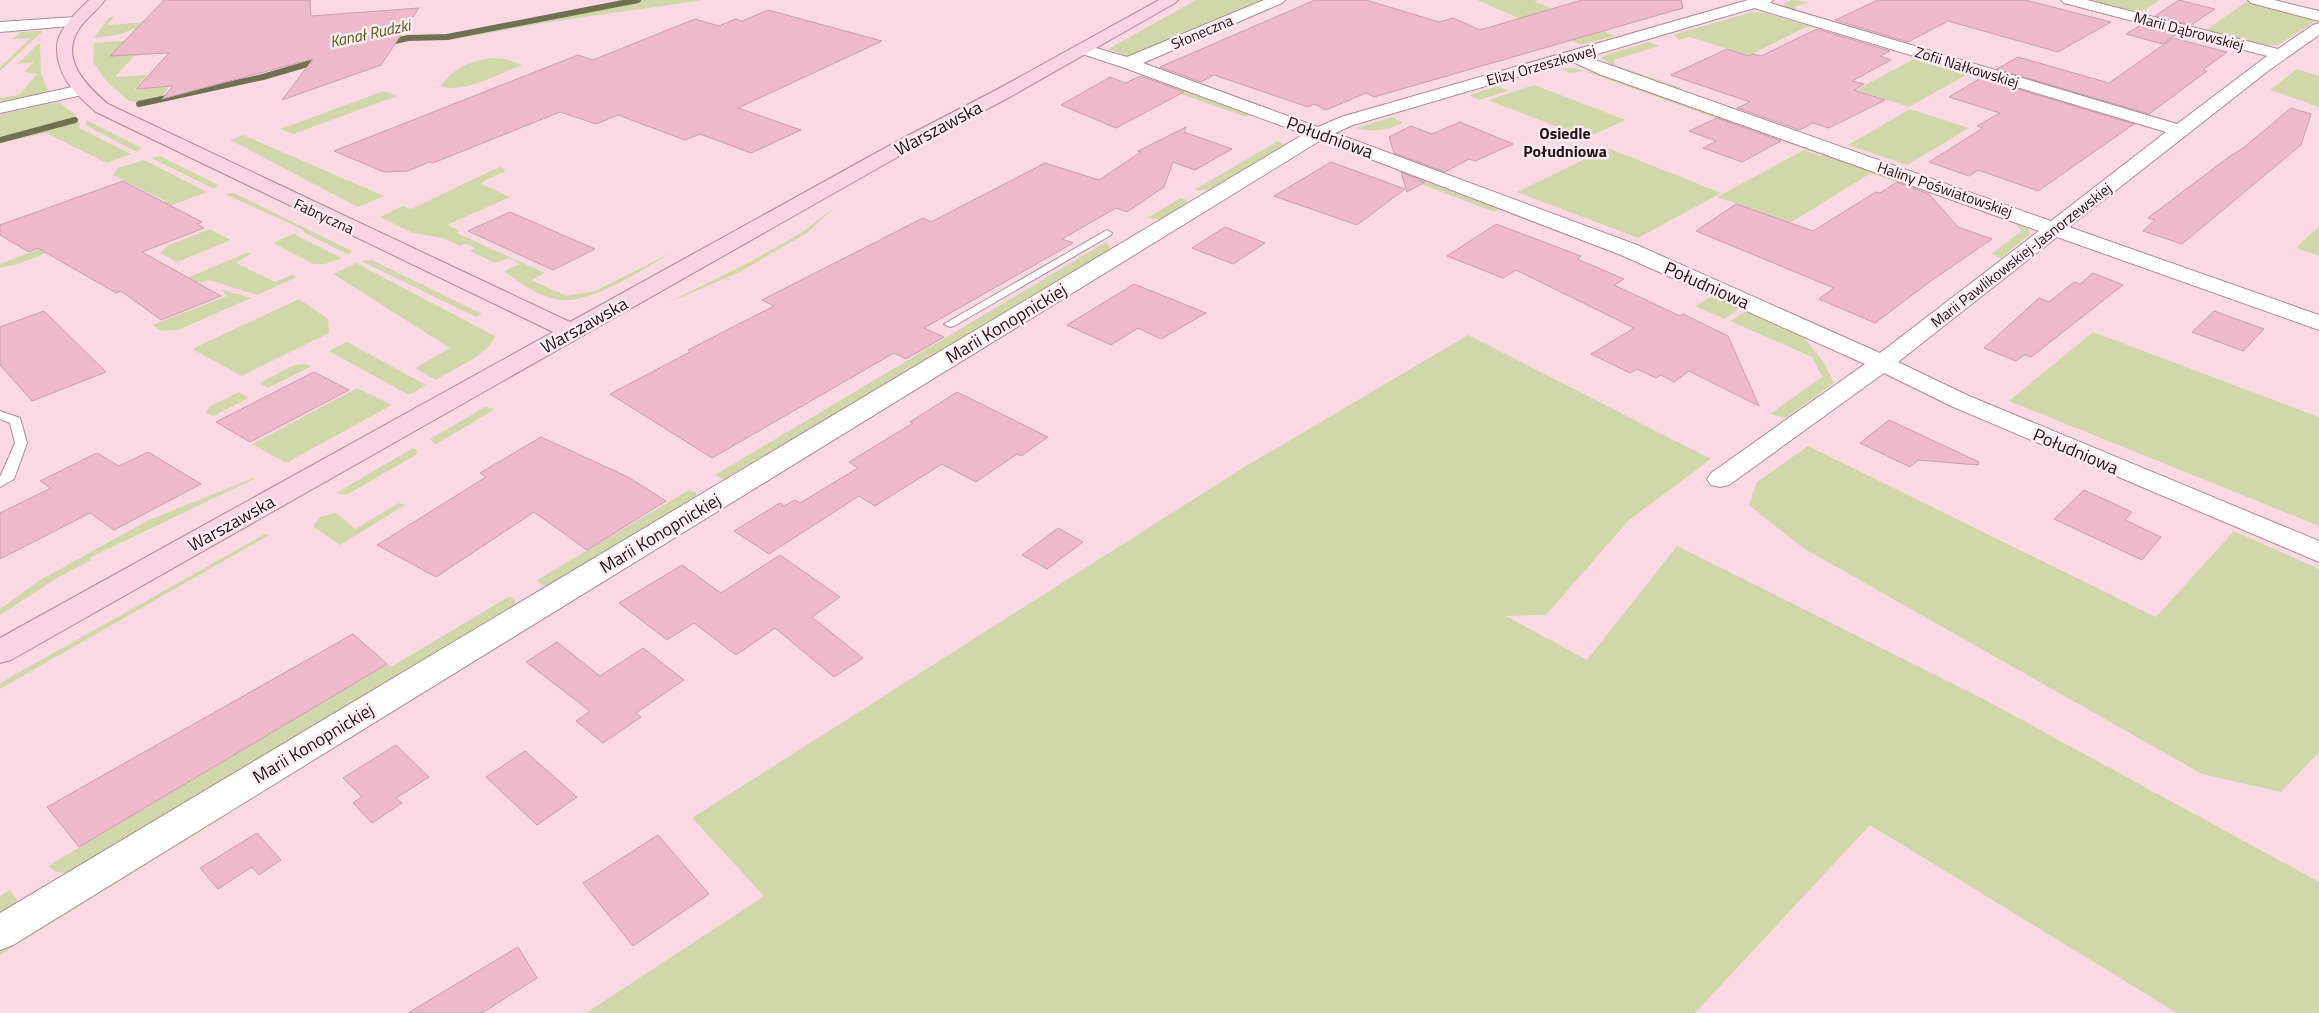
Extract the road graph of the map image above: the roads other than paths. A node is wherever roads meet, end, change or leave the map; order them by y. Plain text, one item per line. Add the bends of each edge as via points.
1 (98, 0) edge
2 (1170, 0) edge
3 (1277, 0) edge
4 (2069, 0) edge
5 (2256, 0) edge
6 (1759, 2) edge
7 (2319, 16) edge
8 (75, 22) junction
9 (0, 27) edge
10 (2319, 28) edge
11 (1082, 49) junction
12 (2280, 54) junction
13 (1572, 56) junction
14 (1128, 63) junction
15 (81, 90) junction
16 (0, 108) edge
17 (2181, 130) junction
18 (1319, 133) junction
19 (2055, 228) junction
20 (1107, 233) dead end
21 (2319, 323) edge
22 (950, 324) dead end
23 (572, 332) junction
24 (1882, 363) junction
25 (0, 415) edge
26 (1720, 479) dead end
27 (0, 483) edge
28 (2319, 552) edge
29 (0, 652) edge
30 (0, 933) edge

1 - 8 main road, Fabryczna
2 - 11 main road, Warszawska
3 - 14 street, Słoneczna
4 - 12 street, Marii Dąbrowskiej
5 - 7 street
6 - 13 street, Elizy Orzeszkowej
6 - 17 street, Zofii Nałkowskiej
8 - 9 street
8 - 15 main road, Fabryczna via 65,41 65,52 69,72
10 - 12 street, Marii Pawlikowskiej-Jasnorzewskiej
11 - 14 street, Południowa
11 - 23 main road, Warszawska via 918,137
12 - 17 street, Marii Pawlikowskiej-Jasnorzewskiej
13 - 18 street, Elizy Orzeszkowej via 1347,121
13 - 19 street, Haliny Poświatowskiej
14 - 18 street, Południowa
15 - 16 street
15 - 23 main road, Fabryczna via 102,108 130,123
17 - 19 street, Marii Pawlikowskiej-Jasnorzewskiej
18 - 24 street, Południowa via 1629,250
18 - 30 street, Marii Konopnickiej
19 - 21 street, Haliny Poświatowskiej
19 - 24 street, Marii Pawlikowskiej-Jasnorzewskiej
20 - 22 lane
23 - 29 main road, Warszawska
24 - 26 street, Marii Pawlikowskiej-Jasnorzewskiej
24 - 28 street, Południowa via 1960,401
25 - 27 lane via 16,421 21,443 7,479

